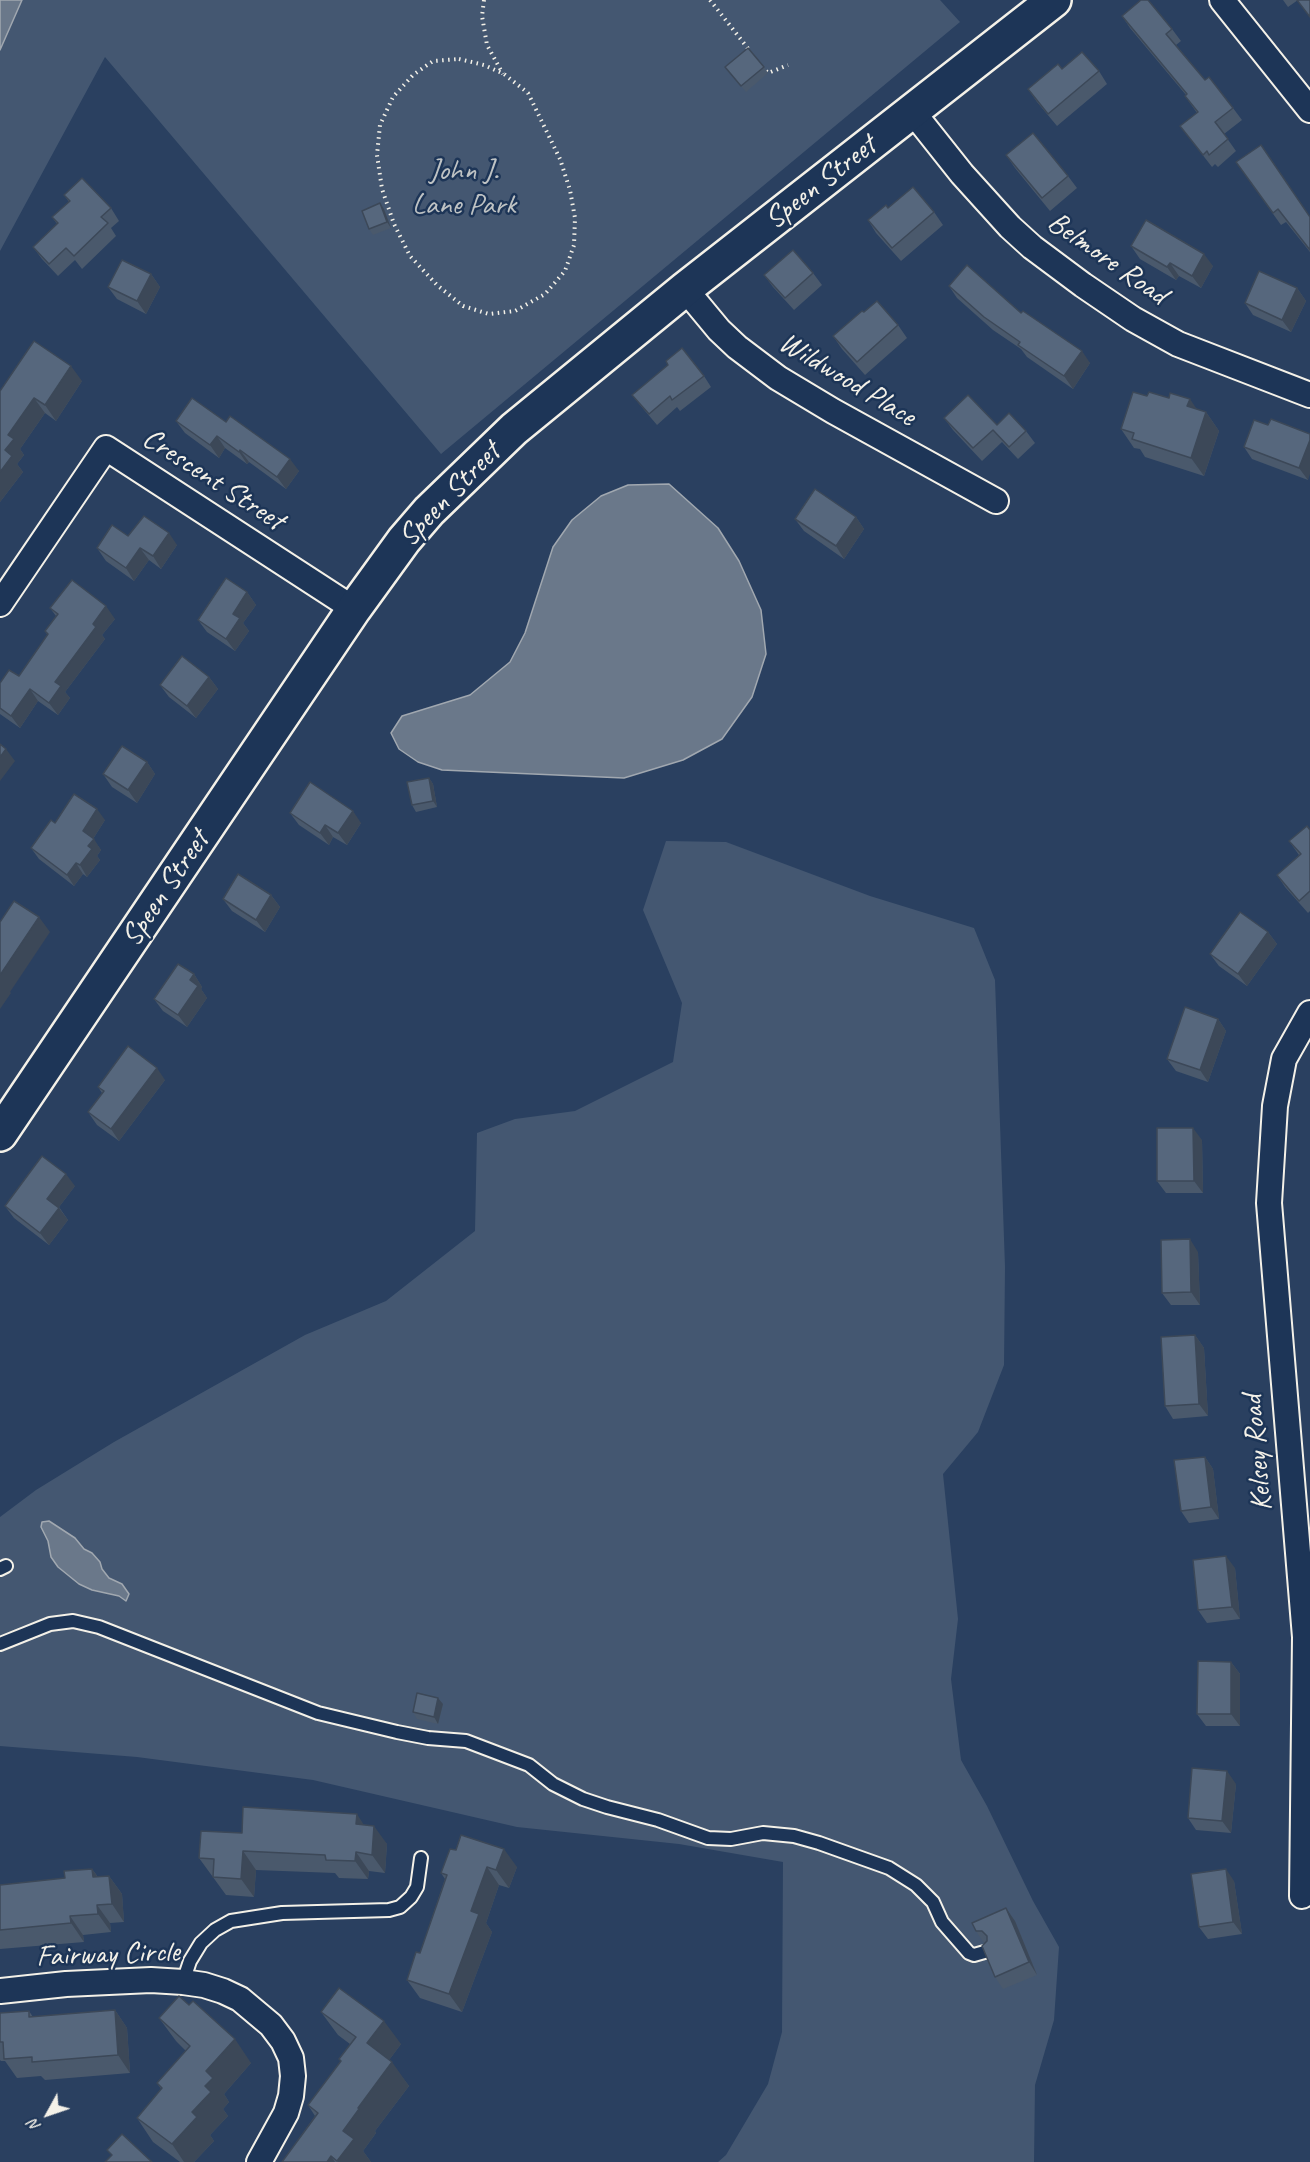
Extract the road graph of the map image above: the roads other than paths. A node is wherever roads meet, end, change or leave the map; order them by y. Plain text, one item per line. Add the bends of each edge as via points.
1 (1054, 0) edge
2 (1222, 0) edge
3 (1310, 110) edge
4 (912, 111) junction
5 (685, 289) junction
6 (1310, 394) edge
7 (996, 501) dead end
8 (0, 604) edge
9 (354, 609) junction
10 (1310, 1013) edge
11 (4, 1119) edge
12 (1307, 1637) edge
13 (0, 1644) edge
14 (421, 1858) dead end
15 (1302, 1896) dead end
16 (988, 1951) edge
17 (183, 1982) junction
18 (0, 1991) edge
19 (259, 2162) edge

1 - 4 street, Speen Street
2 - 3 street
4 - 5 street, Speen Street
4 - 6 street, Belmore Road via 1010,227 1083,285 1132,319 1178,344
5 - 7 street, Wildwood Place via 719,330 778,378
5 - 9 street, Speen Street via 469,470 404,540
8 - 9 street, Crescent Street via 106,448
9 - 11 street, Speen Street
10 - 12 street, Kelsey Road via 1284,1059 1275,1106 1269,1203
12 - 15 street, Kelsey Road
13 - 16 lane via 50,1624 73,1621 99,1627 318,1713 428,1738 466,1741 529,1765 553,1784 607,1808 649,1817 708,1838 731,1839 763,1833 819,1843 889,1869 916,1885 969,1953
14 - 17 lane via 417,1887 400,1906 389,1910 282,1913 231,1922 201,1943
17 - 18 street, Fairway Circle via 107,1981
17 - 19 street, Fairway Circle via 224,1991 256,2011 283,2041 291,2058 293,2076 286,2114

